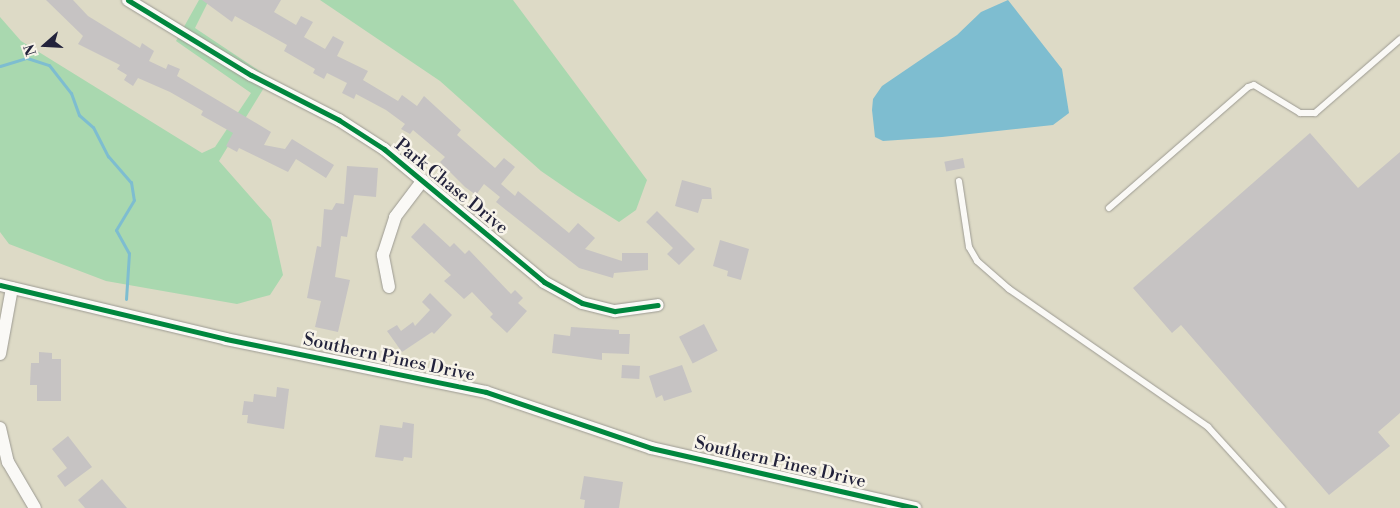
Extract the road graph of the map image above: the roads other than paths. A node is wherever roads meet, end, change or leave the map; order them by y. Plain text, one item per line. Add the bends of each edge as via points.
1 (128, 0) edge
2 (1400, 40) edge
3 (423, 180) junction
4 (959, 181) dead end
5 (1109, 208) dead end
6 (6, 286) edge
7 (388, 287) dead end
8 (658, 305) dead end
9 (0, 354) edge
10 (0, 428) edge
11 (35, 508) edge
12 (915, 508) edge
13 (1282, 508) edge

1 - 3 street, Park Chase Drive via 252,75 339,120
2 - 5 lane via 1315,113 1300,113 1254,85 1248,87
3 - 7 street via 395,217 383,256
3 - 8 street, Park Chase Drive via 544,282 582,303 614,311
4 - 13 lane via 969,247 977,261 1010,290 1208,427
6 - 9 street
6 - 12 street, Southern Pines Drive via 226,339 486,392 651,448
10 - 11 street via 8,462

